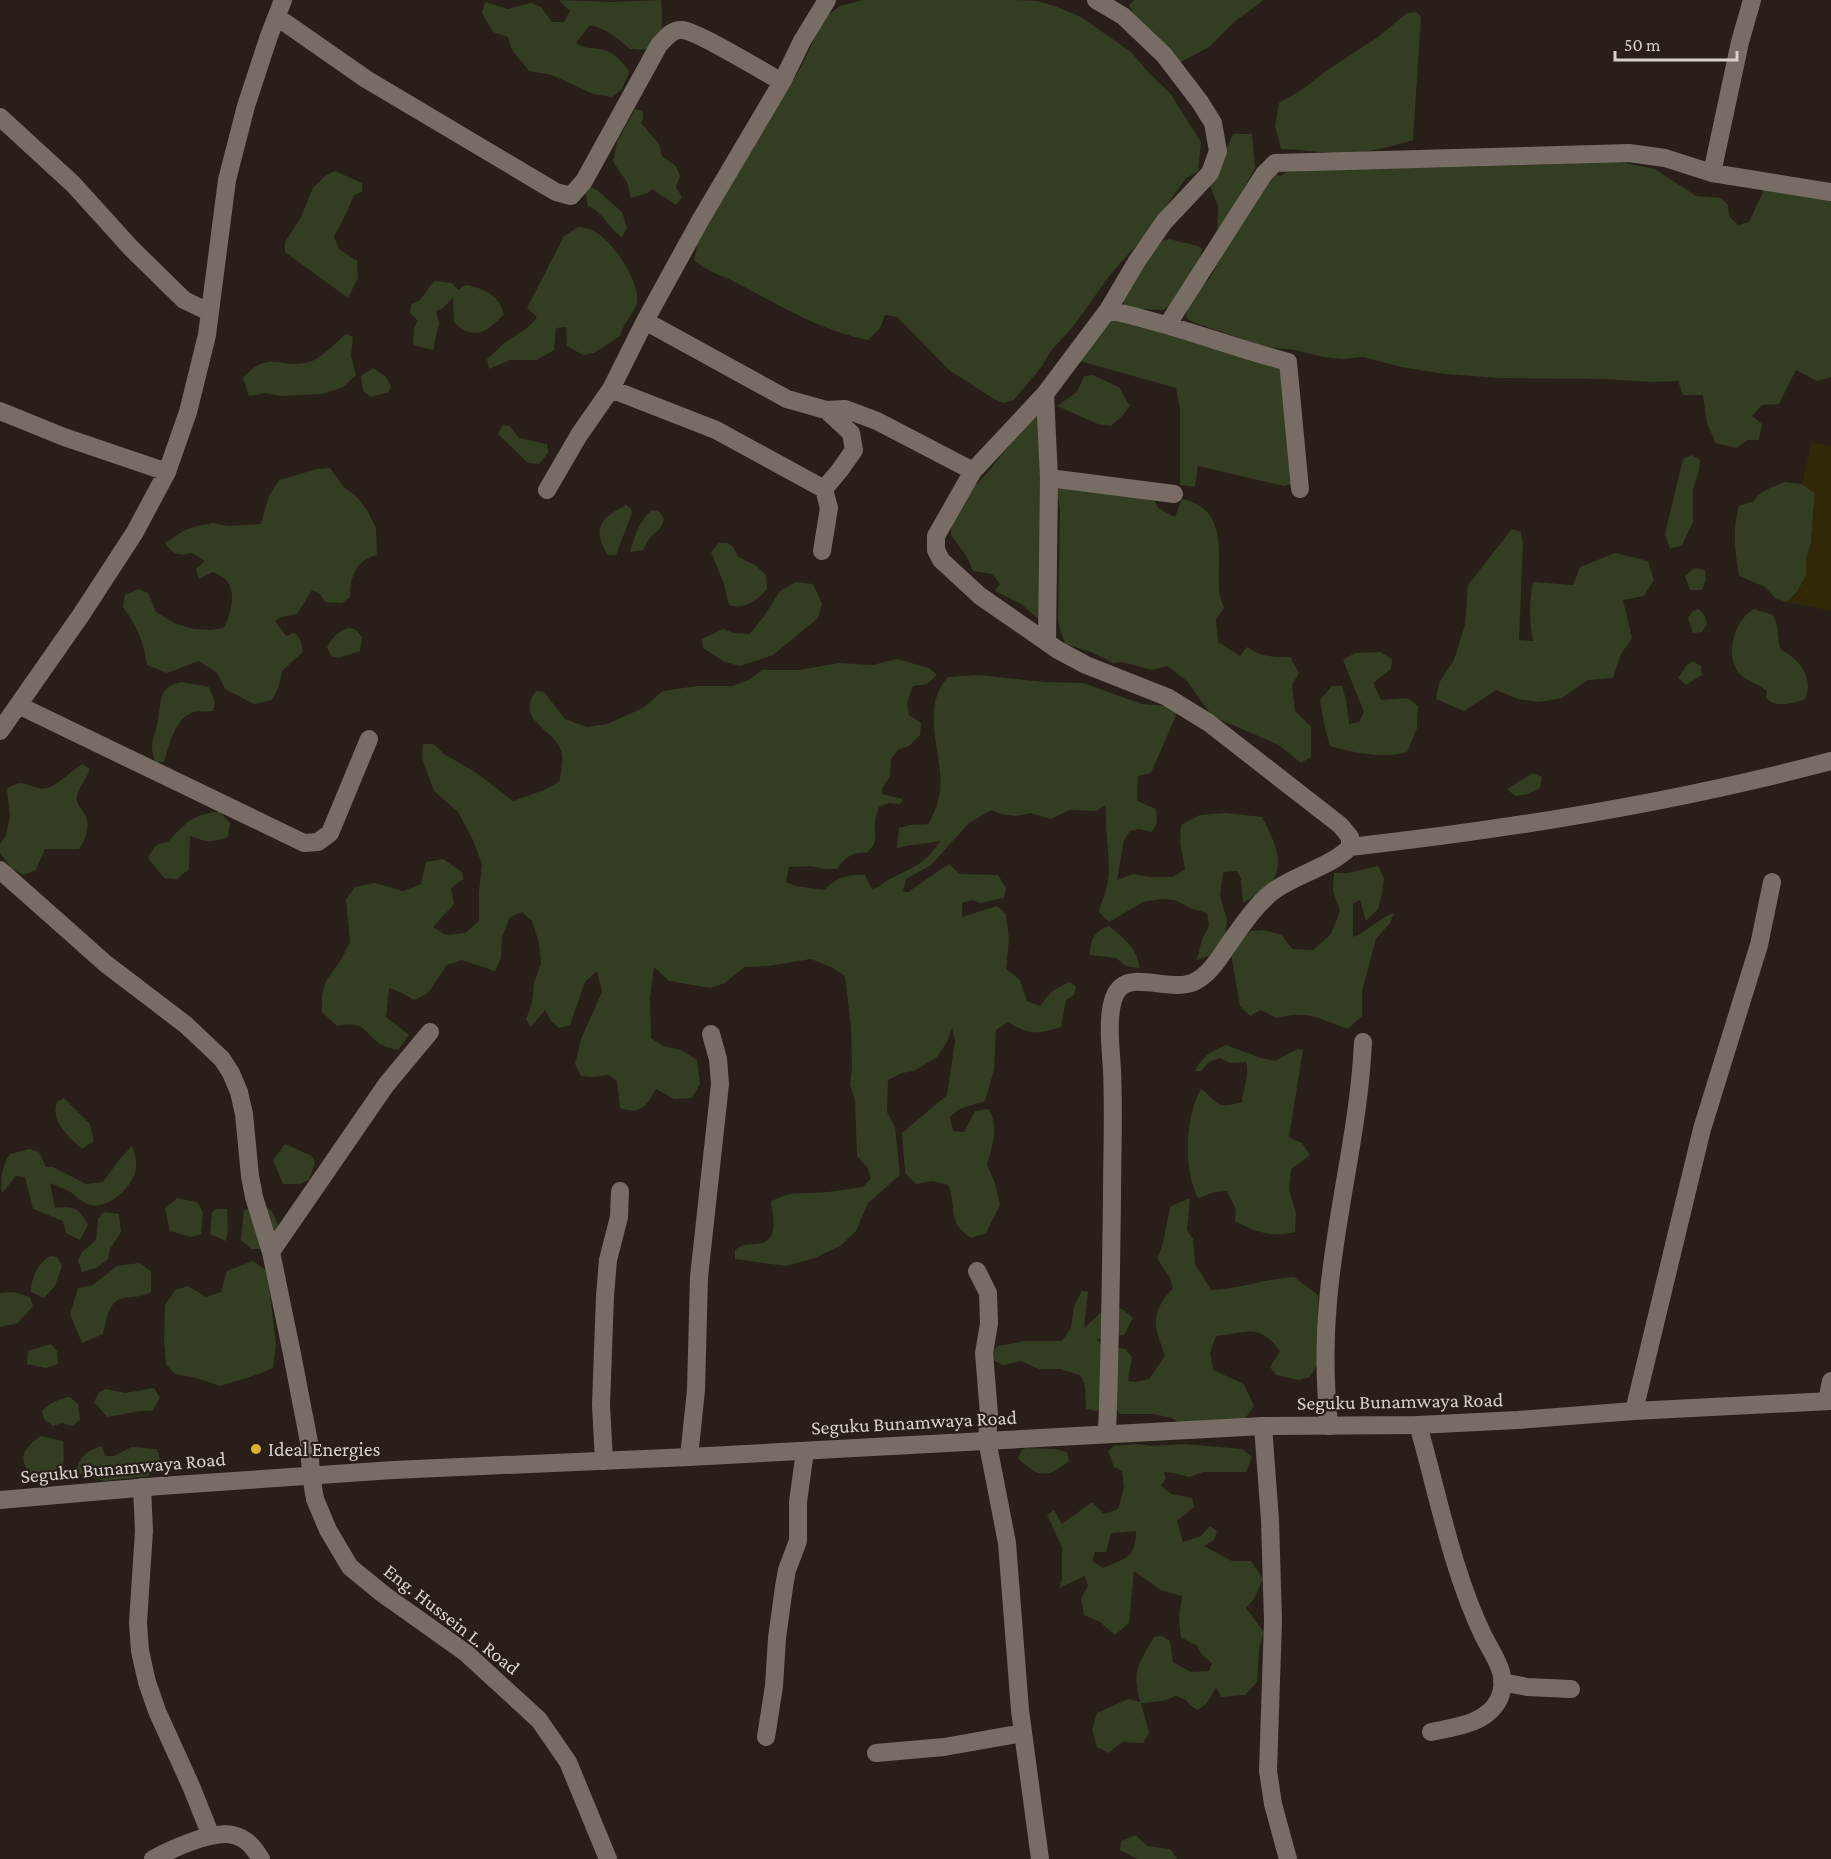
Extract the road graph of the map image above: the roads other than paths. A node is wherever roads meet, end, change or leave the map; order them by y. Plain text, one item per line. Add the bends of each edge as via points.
1 (827, 0) edge
2 (1096, 0) edge
3 (1752, 0) edge
4 (280, 8) edge
5 (782, 82) junction
6 (0, 117) edge
7 (1712, 173) junction
8 (1831, 192) edge
9 (1108, 310) junction
10 (210, 312) junction
11 (645, 321) junction
12 (1168, 324) junction
13 (610, 389) junction
14 (1045, 394) junction
15 (826, 410) junction
16 (0, 411) edge
17 (973, 471) junction
18 (167, 472) junction
19 (1049, 478) junction
20 (824, 489) junction
21 (1300, 489) dead end
22 (547, 490) dead end
23 (1174, 494) dead end
24 (822, 551) dead end
25 (1047, 642) junction
26 (18, 705) junction
27 (0, 731) edge
28 (369, 738) dead end
29 (1831, 761) edge
30 (1350, 846) junction
31 (0, 870) edge
32 (1772, 882) dead end
33 (430, 1032) dead end
34 (711, 1034) dead end
35 (1363, 1042) dead end
36 (620, 1191) dead end
37 (271, 1252) junction
38 (977, 1271) dead end
39 (1831, 1382) edge
40 (1829, 1401) edge
41 (1634, 1411) junction
42 (1418, 1425) junction
43 (1263, 1426) junction
44 (1329, 1426) junction
45 (1107, 1434) junction
46 (987, 1440) junction
47 (806, 1451) junction
48 (689, 1457) junction
49 (604, 1461) junction
50 (311, 1474) junction
51 (142, 1487) junction
52 (0, 1500) edge
53 (1502, 1682) junction
54 (1571, 1689) dead end
55 (1431, 1732) dead end
56 (1023, 1733) junction
57 (766, 1737) dead end
58 (876, 1753) dead end
59 (211, 1836) junction
60 (153, 1859) edge
61 (261, 1859) edge
62 (608, 1859) edge
63 (1040, 1859) edge
64 (1288, 1859) edge

1 - 5 street
2 - 9 street via 1123,16 1164,55 1212,123 1218,151 1210,173 1164,222
3 - 7 street
4 - 5 street via 366,79 556,192 571,196 584,181 659,45 671,32 683,30 699,36
4 - 10 street via 246,106 227,180
5 - 11 street
6 - 10 street via 74,184 184,300
7 - 8 street
7 - 12 street via 1665,158 1629,153 1275,163 1264,174
9 - 12 street
9 - 14 street
10 - 18 street via 188,412
11 - 13 street
11 - 15 street via 787,399
12 - 21 street via 1288,362
13 - 20 street via 716,430
13 - 22 street
14 - 17 street
14 - 19 street
15 - 17 street via 845,409 877,421
15 - 20 street via 851,433 854,450
16 - 18 street
17 - 25 street via 936,536 936,550 941,560 980,596
18 - 26 street via 135,532
19 - 23 street
19 - 25 street
20 - 24 street via 829,508
25 - 30 street via 1086,665 1167,697 1209,723 1340,825 1350,837
26 - 27 street
26 - 28 street via 304,843 318,842 330,833
29 - 30 street via 1680,798 1494,829
30 - 45 street via 1342,855 1272,893 1216,963 1194,983 1182,986 1131,982 1115,994 1111,1016 1112,1267
31 - 37 street, Eng. Hussein L. Road via 222,1059 242,1103 252,1187
32 - 41 street via 1759,945 1702,1129
33 - 37 street via 375,1100
34 - 48 street via 720,1084 699,1277 696,1390
35 - 44 street via 1355,1127 1328,1300 1325,1377
36 - 49 street via 605,1296 601,1405
37 - 50 street, Eng. Hussein L. Road via 309,1442
38 - 46 street via 988,1293 989,1324 984,1353
39 - 40 street
40 - 41 street, Seguku Bunamwaya Road
41 - 42 street, Seguku Bunamwaya Road
42 - 44 street, Seguku Bunamwaya Road
42 - 53 street via 1456,1562 1483,1636 1500,1663
43 - 44 street, Seguku Bunamwaya Road
43 - 45 street, Seguku Bunamwaya Road
43 - 64 street via 1273,1621 1268,1771
45 - 46 street, Seguku Bunamwaya Road
46 - 47 street, Seguku Bunamwaya Road
46 - 56 street via 1007,1543
47 - 48 street, Seguku Bunamwaya Road
47 - 57 street via 798,1502 798,1541 784,1587
48 - 49 street, Seguku Bunamwaya Road
49 - 50 street, Seguku Bunamwaya Road
50 - 51 street, Seguku Bunamwaya Road
50 - 62 street, Eng. Hussein L. Road via 315,1499 350,1567 466,1653 539,1720 568,1762
51 - 52 street, Seguku Bunamwaya Road
51 - 59 street via 140,1651 157,1711
53 - 54 street
53 - 55 street via 1499,1700 1484,1716 1467,1725
56 - 58 street via 944,1747
56 - 63 street
59 - 60 street
59 - 61 street via 234,1835 251,1844

